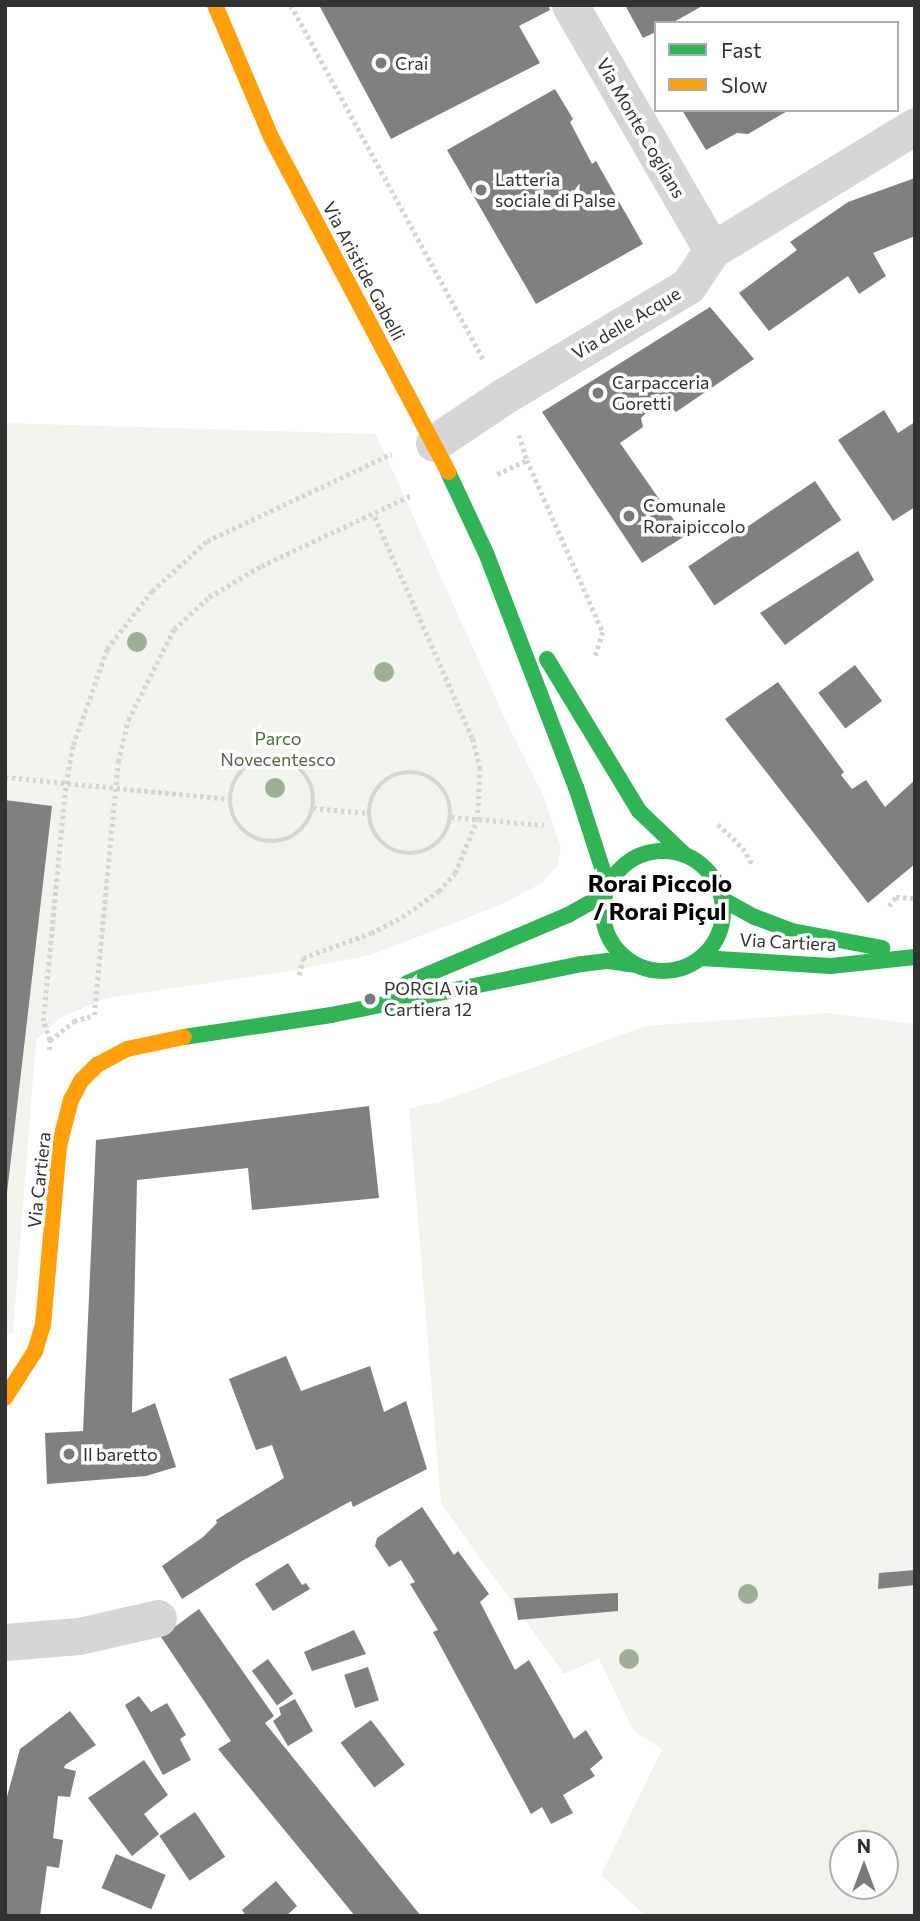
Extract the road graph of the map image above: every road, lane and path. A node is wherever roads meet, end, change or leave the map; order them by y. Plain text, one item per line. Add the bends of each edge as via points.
1 (215, 5) edge
2 (290, 5) edge
3 (570, 5) edge
4 (915, 126) edge
5 (712, 250) junction
6 (491, 373) dead end
7 (515, 422) dead end
8 (433, 443) junction
9 (399, 451) dead end
10 (419, 492) dead end
11 (373, 514) junction
12 (486, 553) junction
13 (592, 662) dead end
14 (5, 777) edge
15 (66, 784) junction
16 (115, 789) junction
17 (229, 799) junction
18 (313, 808) junction
19 (368, 813) junction
20 (451, 817) junction
21 (706, 817) dead end
22 (477, 820) junction
23 (556, 826) dead end
24 (684, 854) junction
25 (755, 870) dead end
26 (606, 891) junction
27 (915, 898) edge
28 (722, 899) junction
29 (883, 914) dead end
30 (915, 956) edge
31 (701, 958) junction
32 (637, 965) junction
33 (298, 980) dead end
34 (94, 1015) dead end
35 (331, 1015) junction
36 (50, 1040) dead end
37 (19, 1376) junction
38 (5, 1385) edge
39 (5, 1398) edge
40 (158, 1618) dead end
41 (5, 1642) edge

1 - 8 main road, Via Aristide Gabelli via 271,137
2 - 6 path
3 - 5 street, Via Monte Coglians
4 - 5 street, Via delle Acque
5 - 8 street, Via delle Acque via 688,286
7 - 13 path via 527,460 603,632
8 - 12 main road, Via Aristide Gabelli
9 - 15 path via 207,541 152,591 107,649 73,745
10 - 11 path
11 - 16 path via 261,566 209,597 174,629 128,720
11 - 22 path via 472,738 480,769
12 - 24 main road, Via Aristide Gabelli via 639,811
12 - 26 main road, Via Aristide Gabelli via 576,787
14 - 15 path
15 - 16 path
15 - 36 path via 43,1021
16 - 17 path
16 - 34 path
17 - 18 path via 237,826 260,841 274,842 300,832
17 - 18 path via 238,773 249,764 276,757 302,770 314,795
18 - 19 path
19 - 20 path via 377,839 400,854 428,851 447,831
19 - 20 path via 377,788 399,773 412,773 425,775 445,792
20 - 22 path
21 - 25 path via 727,830
22 - 23 path
22 - 33 path via 455,873 439,891 371,933 303,958
24 - 26 main road, Via Cartiera via 663,851 637,856 620,868
24 - 28 main road via 702,864
26 - 32 main road via 602,914 608,936 619,952
26 - 35 main road, Via Cartiera via 532,931
27 - 29 path via 896,897
28 - 30 main road, Via Cartiera via 755,918 792,931
28 - 31 main road, Via Cartiera via 719,932
30 - 31 main road, Via Cartiera via 831,966
31 - 32 main road, Via Cartiera via 670,971
32 - 35 main road, Via Cartiera via 582,964
35 - 37 main road, Via Cartiera via 138,1046 97,1065 81,1080 58,1146 43,1325 35,1351
37 - 38 main road
37 - 39 main road, Via Cartiera
40 - 41 street via 79,1636

